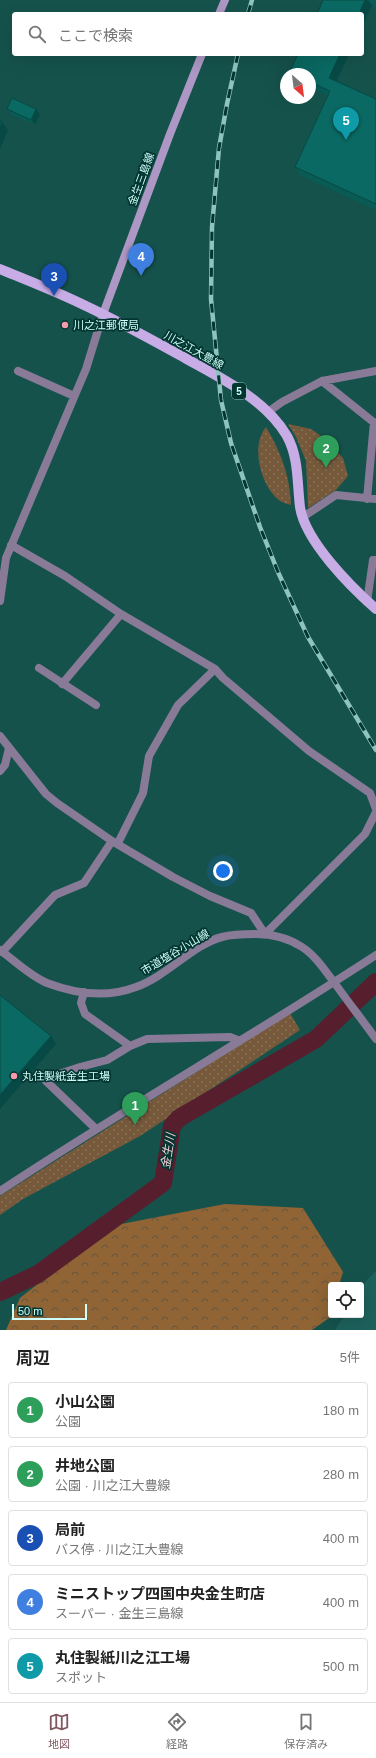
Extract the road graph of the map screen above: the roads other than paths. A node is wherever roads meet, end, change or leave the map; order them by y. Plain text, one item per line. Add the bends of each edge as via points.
1 (225, 0) edge
2 (220, 12) edge
3 (201, 56) edge
4 (0, 269) edge
5 (103, 314) junction
6 (18, 371) dead end
7 (376, 371) edge
8 (322, 381) junction
9 (74, 396) junction
10 (268, 412) junction
11 (375, 423) edge
12 (367, 499) junction
13 (376, 499) edge
14 (303, 517) junction
15 (11, 544) junction
16 (376, 560) edge
17 (0, 601) edge
18 (367, 602) junction
19 (376, 610) edge
20 (121, 614) junction
21 (39, 668) dead end
22 (215, 669) junction
23 (62, 684) junction
24 (96, 705) dead end
25 (0, 736) edge
26 (10, 748) junction
27 (0, 771) edge
28 (376, 809) edge
29 (376, 812) edge
30 (115, 842) junction
31 (265, 934) junction
32 (1, 951) edge
33 (376, 955) edge
34 (335, 984) junction
35 (84, 992) junction
36 (376, 1039) edge
37 (240, 1041) junction
38 (130, 1046) junction
39 (96, 1129) junction
40 (0, 1191) edge

1 - 2 main road
3 - 5 main road, 金生三島線
4 - 5 main road, 川之江大豊線 / 5
5 - 9 street via 86,369
5 - 10 main road, 川之江大豊線 / 5 via 220,378
6 - 9 street
7 - 8 street
8 - 10 street
8 - 11 street
9 - 15 street
10 - 14 main road, 川之江大豊線 / 5 via 294,451
11 - 12 street
12 - 13 street
12 - 14 street via 336,495
14 - 18 main road, 川之江大豊線 / 5 via 309,533 320,548
15 - 17 street via 6,558
15 - 20 street
16 - 18 street via 373,560
18 - 19 main road, 川之江大豊線 / 5
20 - 22 street
20 - 23 street
21 - 23 street
22 - 28 street via 309,751 370,793
22 - 30 street via 178,705 149,756 143,793
23 - 24 street
25 - 26 street
26 - 27 street via 6,765
26 - 30 street via 46,794
29 - 31 street via 365,834
30 - 31 street via 173,877 251,913
30 - 32 street via 84,883 55,894
31 - 34 street, 市道塩谷小山線 via 284,938 303,947
31 - 35 street, 市道塩谷小山線 via 222,937 136,988 98,994
32 - 35 street, 市道塩谷小山線 via 46,982
33 - 34 street
34 - 36 street, 市道塩谷小山線
34 - 37 street
35 - 38 street via 81,1003 85,1014
37 - 38 street via 230,1037 147,1039
37 - 39 street
38 - 39 street via 107,1060 47,1078 46,1081
39 - 40 street

